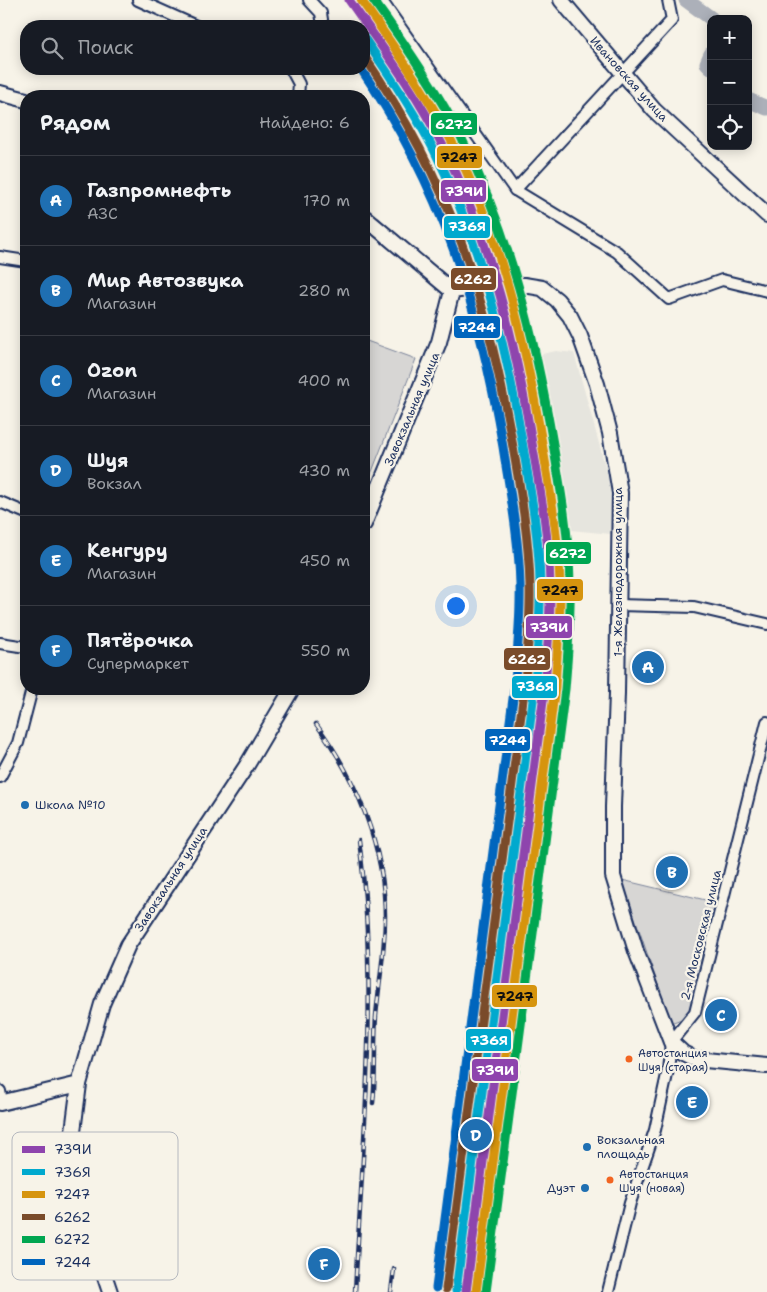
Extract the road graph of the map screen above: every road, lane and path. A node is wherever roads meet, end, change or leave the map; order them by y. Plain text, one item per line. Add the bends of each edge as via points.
1 (138, 0) edge
2 (309, 0) edge
3 (381, 0) edge
4 (561, 0) edge
5 (668, 0) edge
6 (183, 20) edge
7 (322, 20) edge
8 (622, 74) junction
9 (294, 75) edge
10 (298, 90) edge
11 (0, 93) edge
12 (20, 98) edge
13 (515, 190) junction
14 (767, 215) edge
15 (370, 222) edge
16 (0, 257) edge
17 (20, 260) edge
18 (452, 291) junction
19 (767, 292) edge
20 (0, 502) edge
21 (20, 510) edge
22 (370, 510) edge
23 (618, 605) junction
24 (767, 624) edge
25 (0, 643) edge
26 (20, 646) edge
27 (30, 695) edge
28 (288, 695) edge
29 (767, 722) edge
30 (0, 777) edge
31 (671, 1042) junction
32 (767, 1066) edge
33 (79, 1084) junction
34 (1, 1099) edge
35 (73, 1132) edge
36 (106, 1280) edge
37 (110, 1292) edge
38 (608, 1292) edge

1 - 6 street
2 - 7 street via 321,13
3 - 13 street
4 - 8 main road, Ивановская улица
5 - 8 street via 672,20
8 - 13 street
8 - 14 main road, Ивановская улица via 654,110
9 - 10 street
11 - 12 main road
13 - 19 street via 617,252 669,299 722,280
15 - 18 main road
16 - 17 street
18 - 22 main road, Завокзальная улица via 440,342
18 - 23 main road, 1-я Железнодорожная улица via 500,285 542,288 570,316 597,384 610,433 620,493
20 - 21 street
23 - 24 street via 694,607
23 - 31 main road, 1-я Железнодорожная улица via 613,876 636,951
25 - 26 street
27 - 30 street via 18,744
28 - 33 main road, Завокзальная улица via 247,765 128,945 102,1004
29 - 31 street, 2-я Московская улица via 696,1012
31 - 32 main road via 682,1053 695,1059
31 - 38 street via 655,1130 630,1203
33 - 34 main road
33 - 35 main road, Завокзальная улица
36 - 37 main road, Завокзальная улица

